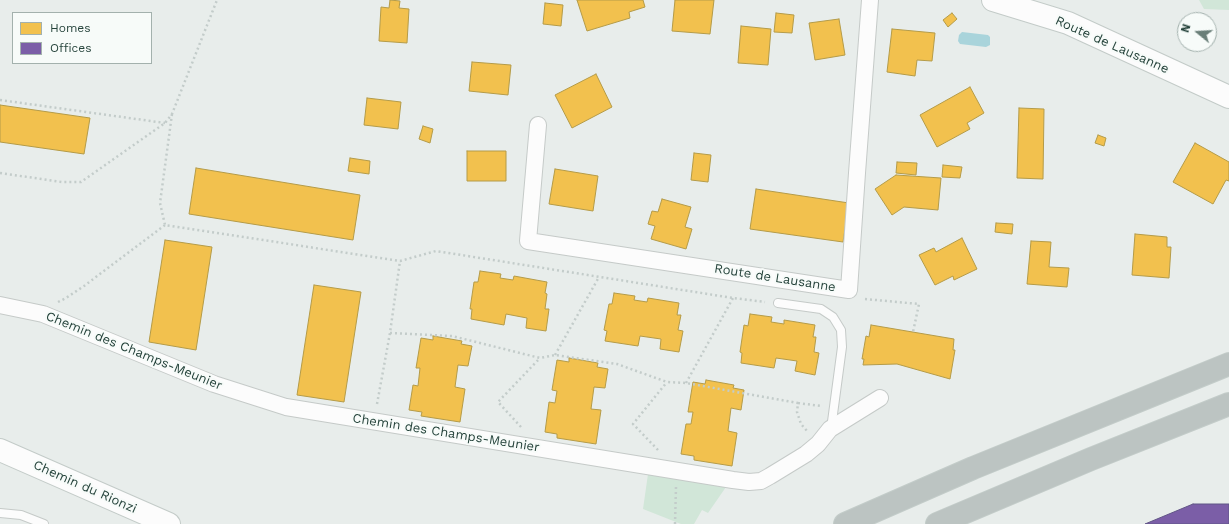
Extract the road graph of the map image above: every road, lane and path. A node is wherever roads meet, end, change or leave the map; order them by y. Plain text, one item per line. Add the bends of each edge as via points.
1 (217, 0) edge
2 (870, 0) edge
3 (993, 0) edge
4 (1229, 97) edge
5 (0, 100) edge
6 (172, 114) junction
7 (165, 123) junction
8 (538, 125) dead end
9 (0, 173) edge
10 (165, 225) junction
11 (400, 261) junction
12 (599, 277) junction
13 (733, 298) junction
14 (864, 298) dead end
15 (778, 303) joint
16 (54, 304) dead end
17 (0, 305) edge
18 (913, 332) dead end
19 (390, 333) junction
20 (555, 355) junction
21 (540, 358) junction
22 (1229, 364) edge
23 (667, 382) junction
24 (686, 383) junction
25 (880, 398) dead end
26 (798, 403) junction
27 (1229, 404) edge
28 (818, 406) dead end
29 (377, 407) dead end
30 (830, 429) junction
31 (524, 430) dead end
32 (808, 432) dead end
33 (0, 450) edge
34 (677, 471) junction
35 (0, 513) edge
36 (44, 524) edge
37 (169, 524) edge
38 (675, 524) edge
39 (845, 524) edge
40 (937, 524) edge

1 - 6 path
2 - 8 street, Route de Lausanne via 849,290 528,241
3 - 4 main road, Route de Lausanne via 1068,23
5 - 7 path
6 - 7 path
6 - 10 path via 160,203
7 - 9 path via 81,182 62,182
10 - 11 path
10 - 16 path via 84,286
11 - 12 path via 436,251
11 - 19 path
12 - 13 path
12 - 20 path
13 - 15 path
13 - 24 path
14 - 18 path via 918,304
15 - 30 lane via 821,308 833,317 841,330 842,347
17 - 34 street, Chemin des Champs-Meunier via 42,314 214,384 286,407
19 - 21 path via 452,336
19 - 29 path
20 - 21 path
20 - 23 path via 617,364
21 - 31 path via 498,402
22 - 39 highway via 973,468
23 - 24 path
23 - 34 path via 633,424
24 - 26 path
25 - 30 street, Chemin des Champs-Meunier
26 - 28 path
26 - 32 path via 797,412 801,424
27 - 40 highway
30 - 34 street, Chemin des Champs-Meunier via 806,454 761,481 749,482
33 - 37 main road, Chemin du Rionzi
34 - 38 path
35 - 36 lane via 21,515

